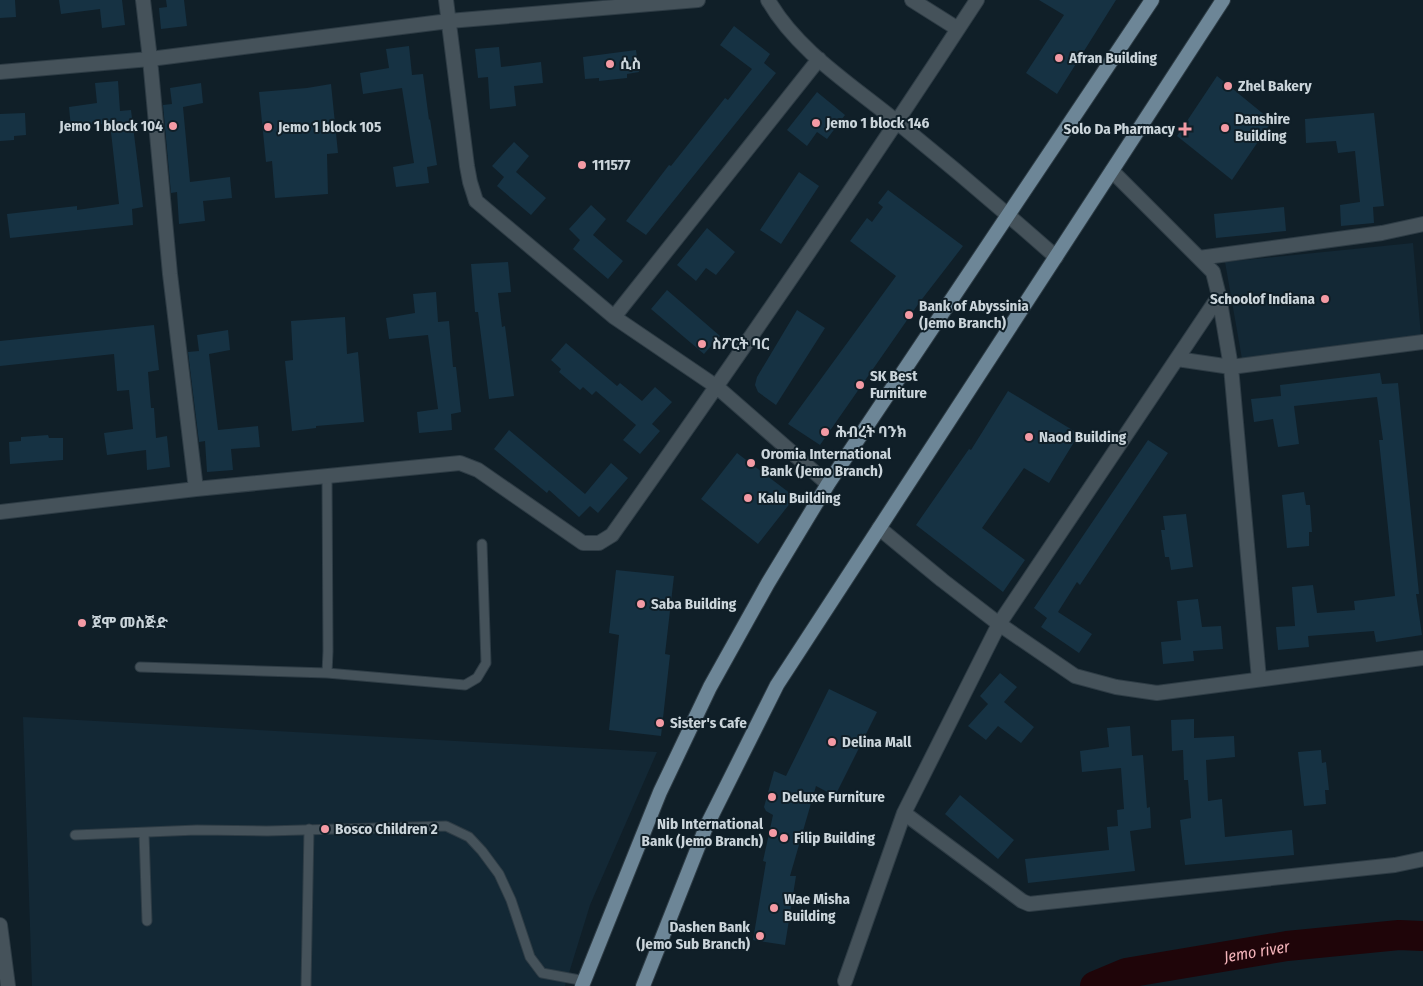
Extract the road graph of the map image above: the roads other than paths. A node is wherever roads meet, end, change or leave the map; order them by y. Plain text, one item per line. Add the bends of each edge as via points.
1 (143, 0) edge
2 (446, 0) edge
3 (698, 0) edge
4 (768, 0) edge
5 (912, 0) edge
6 (977, 0) edge
7 (1152, 0) edge
8 (1223, 0) edge
9 (449, 21) junction
10 (958, 29) junction
11 (150, 59) junction
12 (818, 59) junction
13 (0, 72) edge
14 (897, 122) junction
15 (1112, 171) junction
16 (1008, 215) junction
17 (1423, 224) edge
18 (1056, 257) junction
19 (1199, 258) junction
20 (1219, 296) junction
21 (614, 317) junction
22 (1423, 342) edge
23 (1177, 359) junction
24 (1231, 367) junction
25 (717, 386) junction
26 (327, 476) junction
27 (828, 484) junction
28 (196, 489) junction
29 (0, 512) edge
30 (879, 528) junction
31 (482, 544) dead end
32 (999, 624) junction
33 (1423, 658) edge
34 (140, 668) dead end
35 (327, 673) junction
36 (1259, 679) junction
37 (904, 813) junction
38 (309, 828) junction
39 (144, 833) junction
40 (75, 835) dead end
41 (1423, 859) edge
42 (147, 921) dead end
43 (0, 926) edge
44 (2, 956) edge
45 (845, 981) dead end
46 (583, 983) edge
47 (8, 986) edge
48 (306, 986) edge
49 (643, 986) edge

1 - 11 street
2 - 9 street
3 - 9 street
4 - 12 street via 786,27
5 - 10 street
6 - 10 street
7 - 16 main road
8 - 15 main road
9 - 11 street
9 - 21 street via 467,166 476,201
10 - 14 street
11 - 13 street
11 - 28 street via 170,274
12 - 14 street
12 - 21 street
14 - 16 street
14 - 25 street
15 - 18 main road
15 - 19 street
16 - 18 street
16 - 27 main road
17 - 19 street via 1382,233
18 - 30 main road
19 - 20 street via 1213,272
20 - 23 street
20 - 24 street
21 - 25 street
22 - 24 street
23 - 24 street
23 - 32 street
24 - 36 street
25 - 26 street via 612,535 599,543 583,543 478,470 460,463
25 - 27 street
26 - 28 street
26 - 35 lane
27 - 46 main road via 710,687 660,792
28 - 29 street
30 - 32 street
30 - 49 main road via 777,685 706,827
31 - 35 lane via 486,662 477,678 465,685
32 - 36 street via 1075,676 1116,687 1157,693
32 - 37 street
33 - 36 street
34 - 35 lane
37 - 41 street via 1029,904 1394,865
37 - 45 street
38 - 39 lane
38 - 46 lane via 446,826 469,837 498,874 511,900 530,958 542,973
38 - 48 lane
39 - 40 lane
39 - 42 lane
43 - 44 street
44 - 47 street

